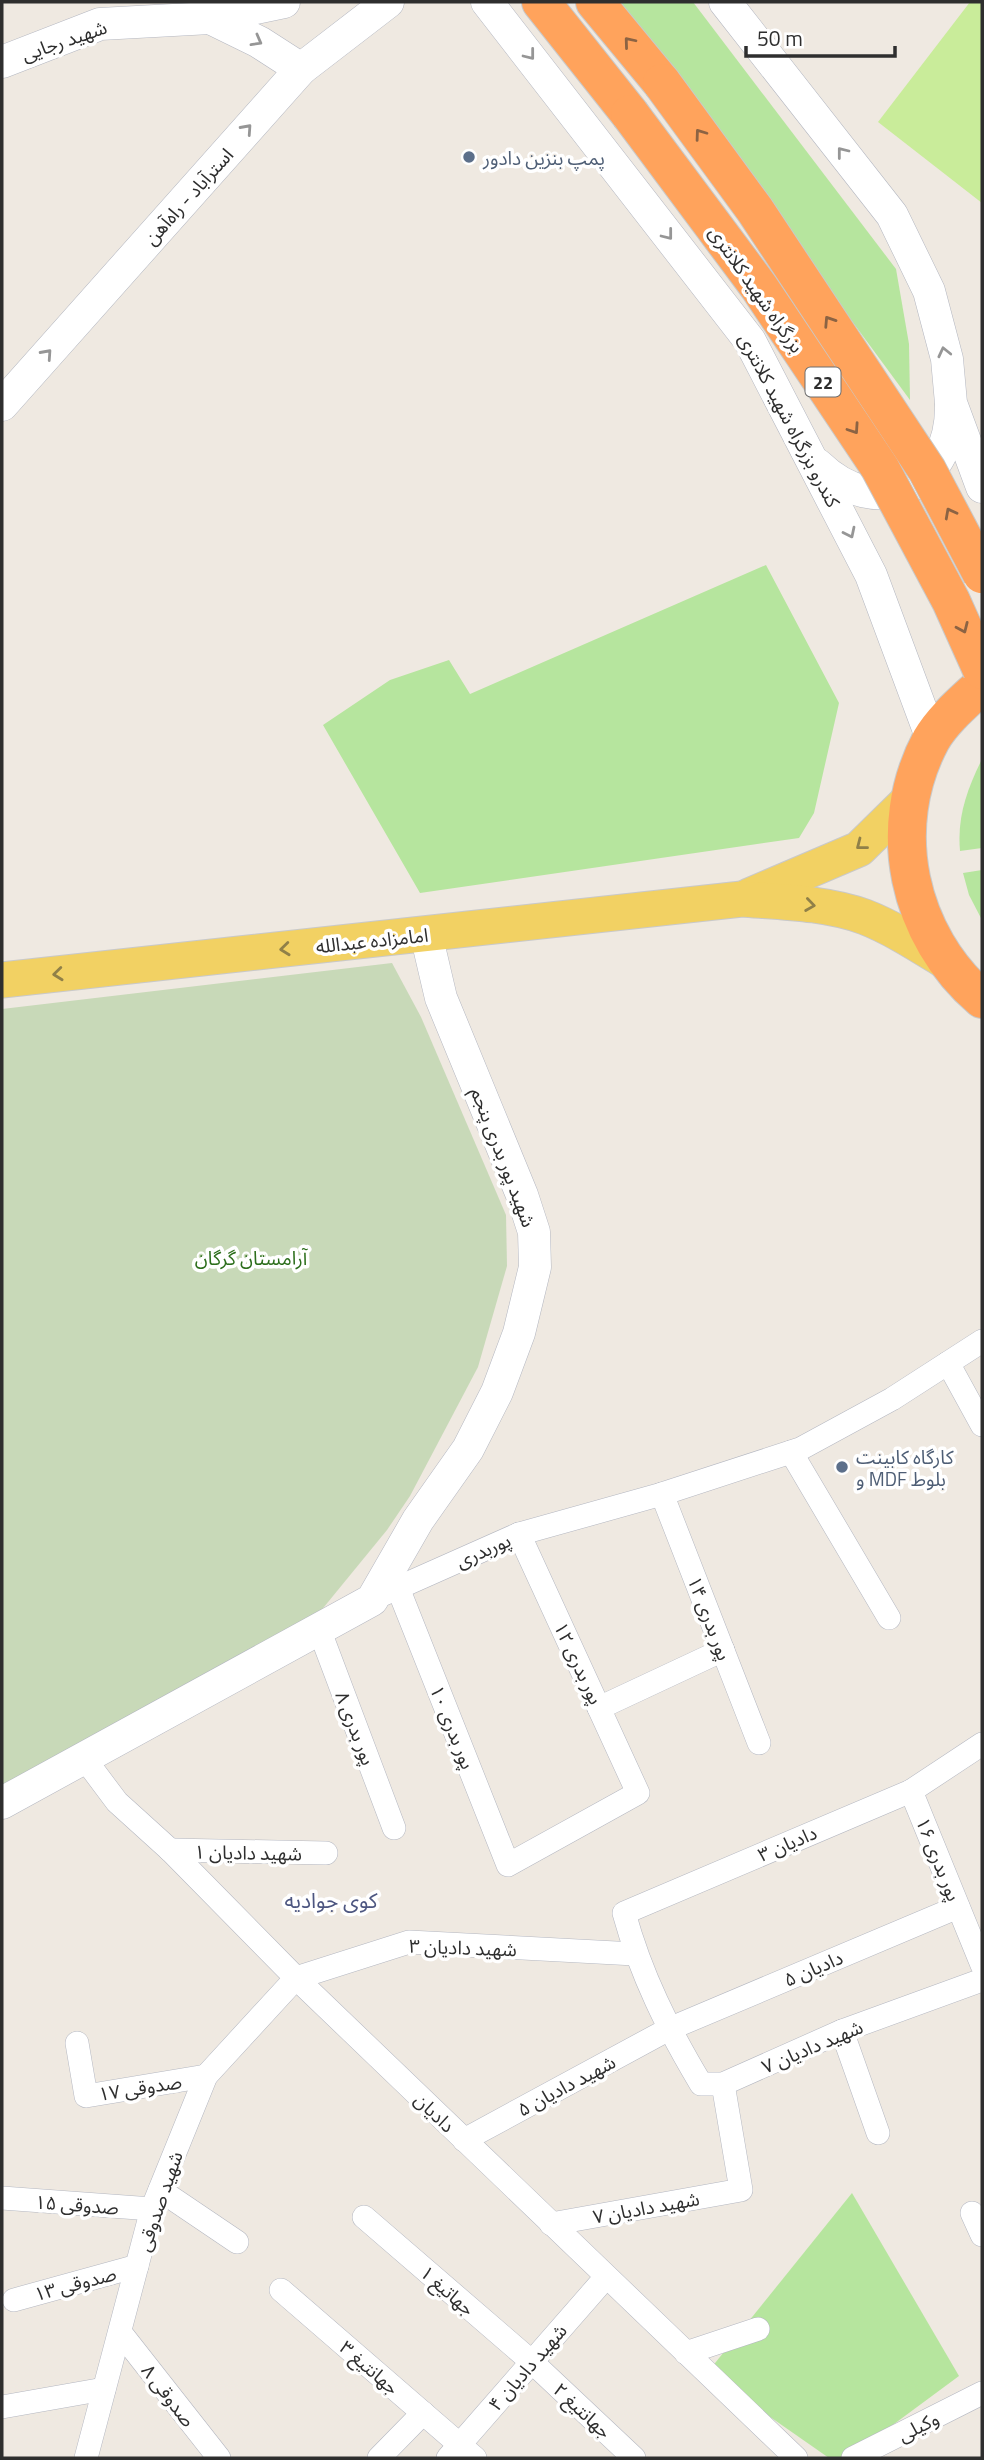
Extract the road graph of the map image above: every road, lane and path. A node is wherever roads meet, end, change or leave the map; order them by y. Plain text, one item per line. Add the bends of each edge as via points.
1 (284, 2) edge
2 (487, 2) edge
3 (541, 2) edge
4 (595, 2) edge
5 (725, 2) edge
6 (378, 4) edge
7 (210, 18) junction
8 (2, 62) edge
9 (301, 69) junction
10 (951, 403) junction
11 (2, 405) edge
12 (815, 462) junction
13 (982, 487) edge
14 (982, 574) edge
15 (982, 670) edge
16 (982, 685) edge
17 (932, 739) junction
18 (911, 799) junction
19 (742, 899) junction
20 (426, 934) junction
21 (945, 961) junction
22 (2, 980) edge
23 (982, 999) edge
24 (982, 1341) edge
25 (948, 1363) junction
26 (982, 1425) edge
27 (791, 1452) junction
28 (662, 1494) junction
29 (519, 1534) junction
30 (385, 1594) junction
31 (889, 1618) dead end
32 (319, 1629) junction
33 (723, 1650) junction
34 (599, 1708) junction
35 (759, 1743) dead end
36 (982, 1744) edge
37 (84, 1758) junction
38 (911, 1791) junction
39 (638, 1793) joint
40 (2, 1803) edge
41 (394, 1828) dead end
42 (170, 1850) junction
43 (326, 1853) dead end
44 (958, 1907) junction
45 (635, 1954) junction
46 (982, 1965) edge
47 (296, 1978) junction
48 (982, 1980) edge
49 (668, 2029) junction
50 (842, 2031) junction
51 (77, 2043) dead end
52 (206, 2076) junction
53 (723, 2084) junction
54 (878, 2133) dead end
55 (464, 2140) junction
56 (2, 2198) edge
57 (156, 2200) junction
58 (972, 2213) dead end
59 (364, 2217) dead end
60 (551, 2224) junction
61 (982, 2235) edge
62 (237, 2242) dead end
63 (137, 2266) junction
64 (606, 2277) junction
65 (281, 2290) dead end
66 (14, 2300) dead end
67 (758, 2329) dead end
68 (120, 2332) junction
69 (686, 2353) junction
70 (531, 2362) junction
71 (104, 2389) junction
72 (982, 2393) edge
73 (2, 2407) edge
74 (423, 2413) junction
75 (88, 2449) edge
76 (461, 2454) edge
77 (106, 2458) edge
78 (219, 2458) edge
79 (379, 2458) edge
80 (634, 2458) edge
81 (796, 2458) edge
82 (853, 2458) edge

1 - 7 main road, شهید رجایی
2 -> 12 main road, کندرو بزرگراه شهید کلانتری / 22 via 750,341
3 -> 15 highway, بزرگراه شهید کلانتری / 22, bridge via 759,287 880,468
14 -> 4 highway, 22, bridge via 928,470 755,210 662,83
10 -> 5 main road via 947,359 929,291 892,215
6 - 9 main road, استرآباد - راه‌آهن
7 - 8 main road, شهید رجایی via 100,24
7 -> 9 main road, شهید رجایی
11 -> 9 main road, استرآباد - راه‌آهن
10 - 12 main road via 951,433 940,460 919,481 892,492 863,493 836,482
10 - 13 main road
12 -> 17 main road, کندرو بزرگراه شهید کلانتری / 22 via 871,575
16 - 17 highway
17 - 18 highway
18 -> 19 main road, امامزاده عبدالله via 859,849
18 - 21 highway via 906,830 909,878 928,934
19 - 20 main road, امامزاده عبدالله
19 -> 21 main road, امامزاده عبدالله via 812,905 863,916
20 -> 22 main road, امامزاده عبدالله
20 - 30 main road, شهید پور بدری پنجم via 441,998 522,1195 534,1232 535,1267 519,1333 497,1392 468,1449 418,1520
21 - 23 highway
24 - 25 street, پوربدری
25 - 26 street
25 - 27 street, پوربدری via 892,1399
27 - 28 street, پوربدری
27 - 31 street
28 - 29 street, پوربدری
28 - 33 street, پور بدری ۱۴
29 - 30 street, پوربدری
29 - 34 street, پور بدری ۱۲
30 - 32 main road, پوربدری
30 - 39 street, پور بدری ۱۰ via 508,1865
32 - 37 main road, پوربدری
32 - 41 street, پور بدری ۸
33 - 34 street
33 - 35 street, پور بدری ۱۴
34 - 39 street, پور بدری ۱۲
36 - 38 street, دادیان ۳
37 - 40 main road, پوربدری
37 - 42 street, دادیان via 117,1802
38 - 44 street, پور بدری ۱۶
38 - 45 street, دادیان ۳ via 624,1913
42 - 43 street, ۱ شهید دادیان
42 - 47 street, دادیان
44 - 46 street, پور بدری ۱۶
44 - 49 street, دادیان ۵
45 - 47 street, ۳ شهید دادیان via 409,1942
45 - 49 street
47 - 52 street, شهید صدوقی
47 - 55 street, دادیان
48 - 50 street, شهید دادیان ۷
49 - 53 street via 701,2084
49 - 55 street, ۵ شهید دادیان
50 - 53 street, شهید دادیان ۷
50 - 54 street
51 - 52 street, ۱۷ صدوقی via 86,2096
52 - 57 street, شهید صدوقی
53 - 60 street, ۷ شهید دادیان via 741,2190
55 - 60 street, دادیان
56 - 57 street, ۱۵ صدوقی
57 - 62 street
57 - 63 street, شهید صدوقی
58 - 61 street
59 - 70 street, جهاتیغ ۱
60 - 64 street, دادیان
63 - 66 street, ۱۳ صدوقی
63 - 68 street, شهید صدوقی
64 - 69 street, دادیان
64 - 70 street, ۴ شهید دادیان
65 - 74 street, جهانتیغ ۳
67 - 69 street
68 - 71 street, شهید صدوقی
68 - 78 street, ۸ صدوقی
69 - 81 street, دادیان
70 - 76 street, ۴ شهید دادیان
70 - 80 street, جهانتیغ ۲
71 - 73 street
71 - 75 street, شهید صدوقی
72 - 82 street, وکیلی
74 - 76 street, جهانتیغ ۳
74 - 79 street
75 - 77 street

